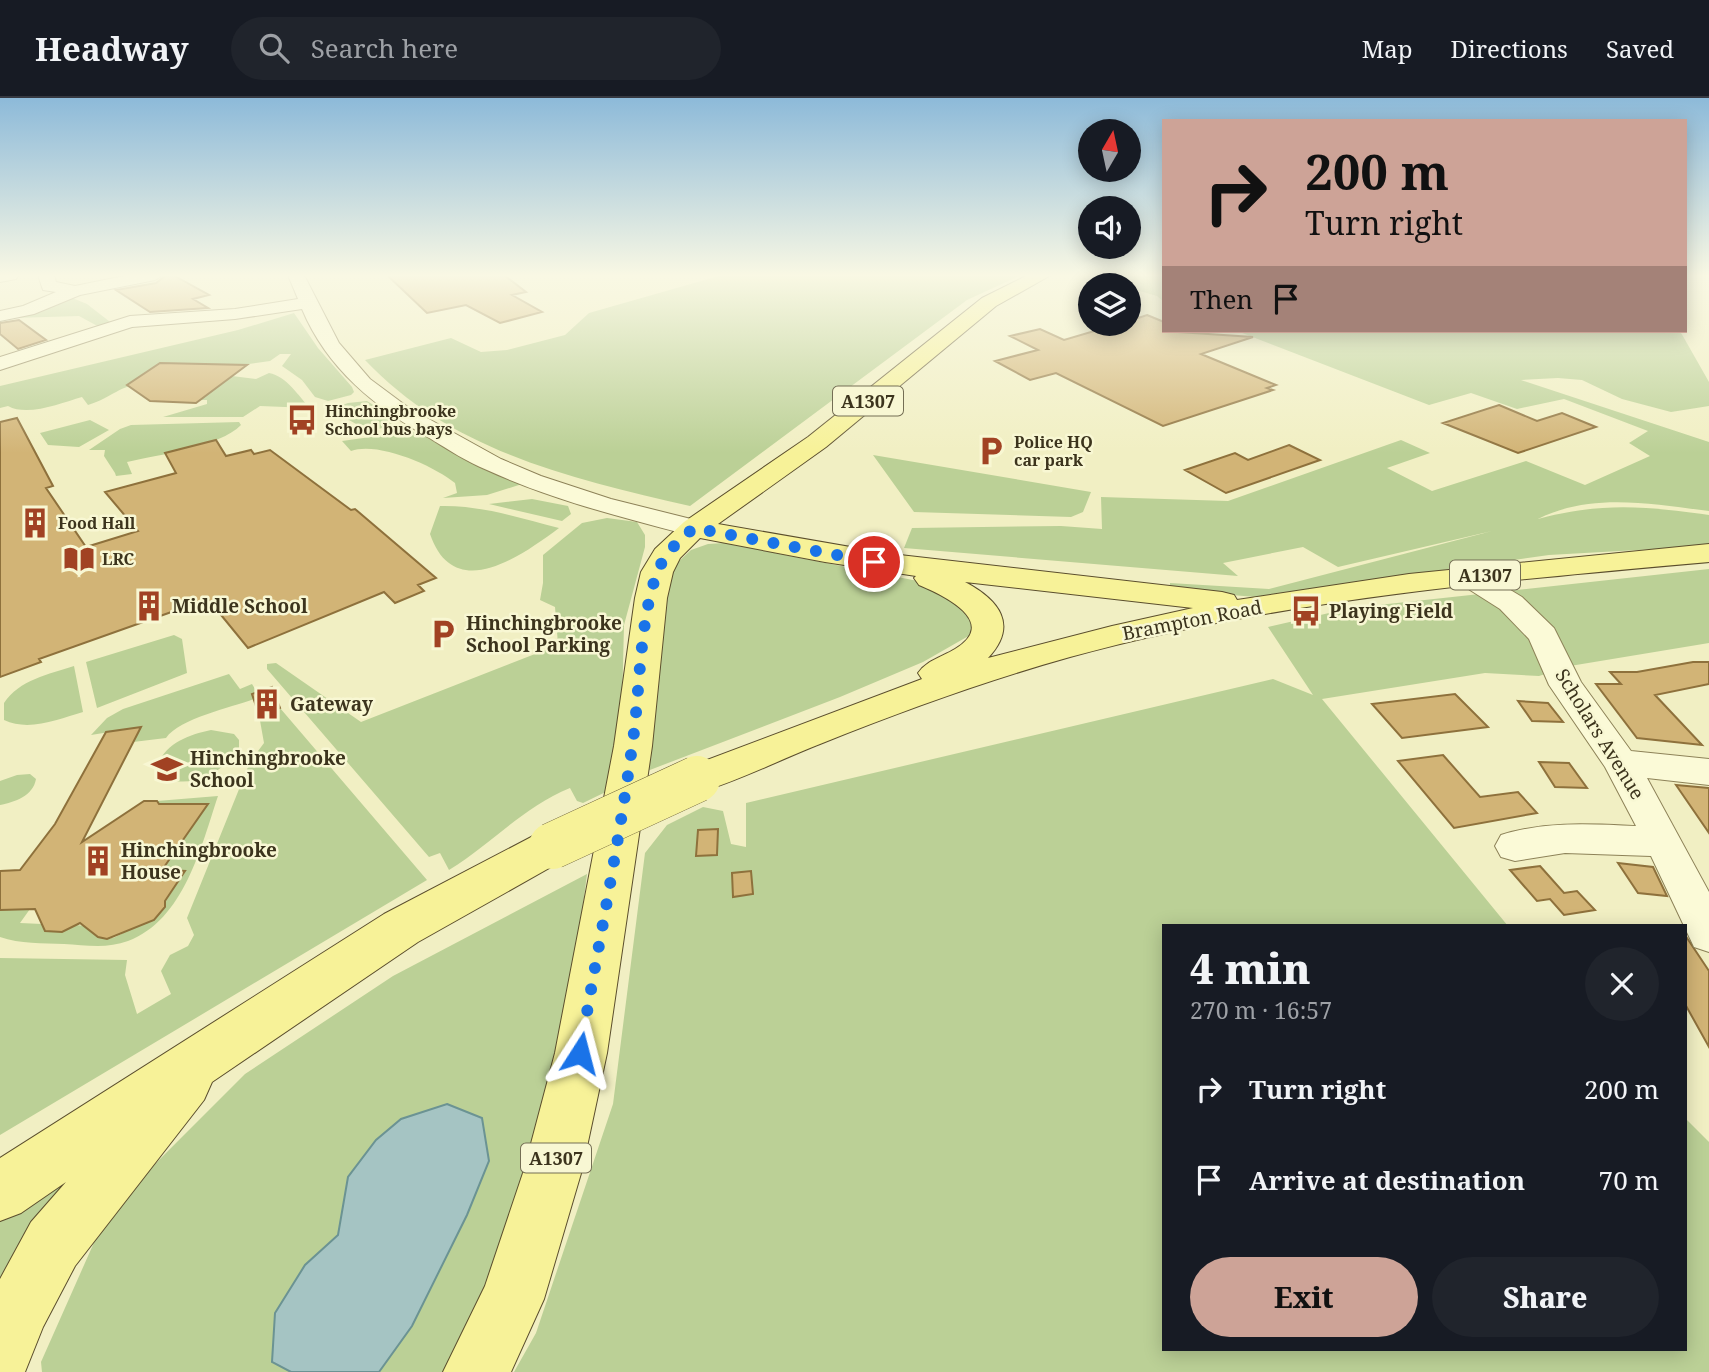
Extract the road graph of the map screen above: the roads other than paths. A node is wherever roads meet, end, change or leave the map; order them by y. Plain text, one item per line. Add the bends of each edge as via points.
1 (73, 334) edge
2 (90, 334) edge
3 (325, 334) edge
4 (949, 334) edge
5 (80, 337) junction
6 (59, 344) junction
7 (96, 354) dead end
8 (0, 364) edge
9 (648, 516) junction
10 (694, 528) junction
11 (1709, 554) edge
12 (899, 566) junction
13 (657, 572) junction
14 (1469, 577) junction
15 (1052, 584) junction
16 (1263, 606) junction
17 (1110, 636) junction
18 (869, 709) junction
19 (1620, 762) junction
20 (1709, 772) edge
21 (1664, 842) junction
22 (1515, 846) dead end
23 (1709, 934) edge
24 (208, 1053) junction
25 (0, 1192) edge
26 (0, 1354) edge
27 (476, 1372) edge

1 - 5 street
2 - 5 street
3 - 9 street via 349,370 412,420 533,481
4 - 10 main road, A1307 via 817,442
5 - 6 street
6 - 7 street
6 - 8 street
9 - 10 street
9 - 13 street via 657,534
10 - 12 main road, A1307
10 - 13 main road, A1307 via 678,541
11 - 14 main road, Brampton Road / A1307
12 - 15 main road, A1307
12 - 18 main road via 974,599 988,627 983,643 972,654
13 - 27 main road, A1307 via 631,760 580,1053 553,1170 512,1299
14 - 16 main road, Brampton Road / A1307
14 - 19 street, Scholars Avenue via 1511,603 1543,635 1566,685
15 - 16 main road, A1307
15 - 17 main road via 1076,596
16 - 17 main road, Brampton Road / A1307
17 - 18 main road, Brampton Road / A1307
18 - 24 main road, Brampton Road / A1307, bridge via 697,779 552,846 401,928
19 - 20 street
19 - 21 street, Scholars Avenue
21 - 22 street via 1576,851
21 - 23 street, Scholars Avenue
24 - 25 main road
24 - 26 main road, A1307 via 53,1244

